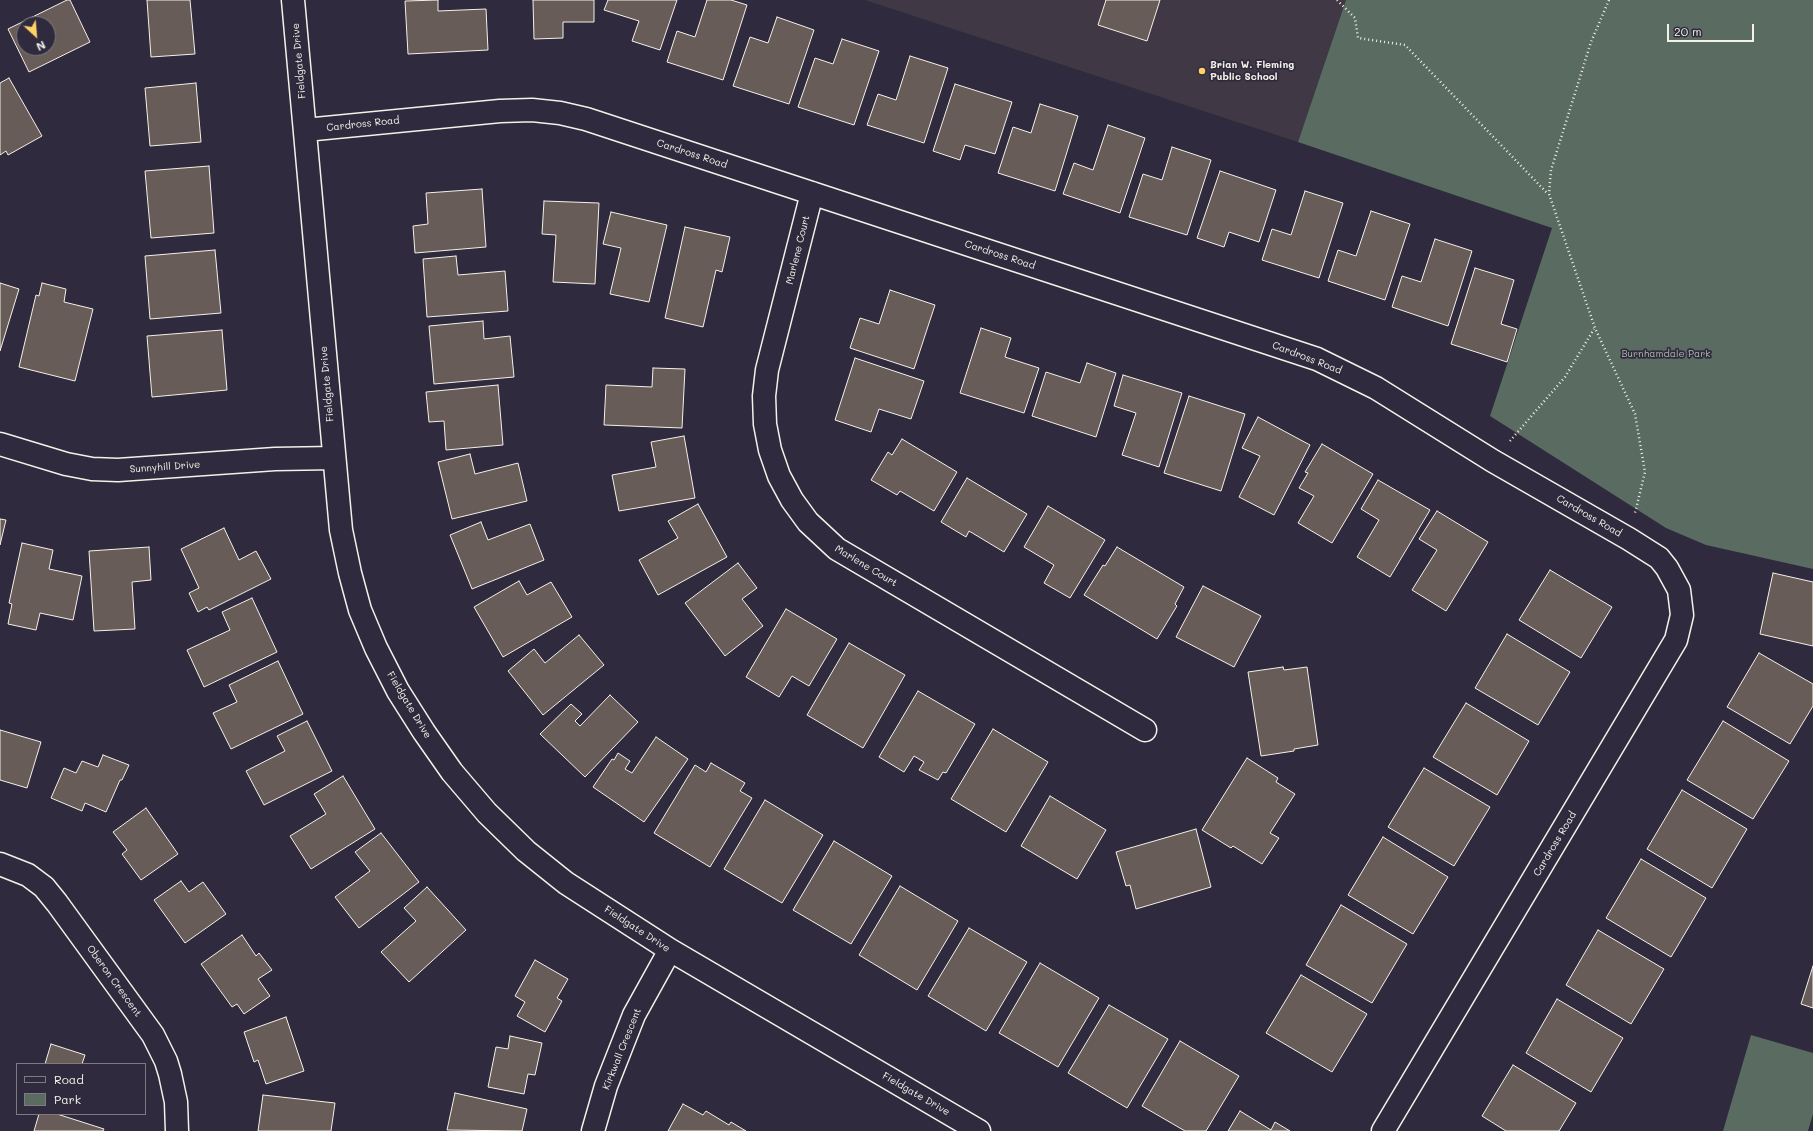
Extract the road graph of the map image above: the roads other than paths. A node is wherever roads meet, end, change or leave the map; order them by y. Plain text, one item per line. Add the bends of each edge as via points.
1 (294, 0) edge
2 (305, 130) junction
3 (812, 193) junction
4 (0, 444) edge
5 (334, 458) junction
6 (1145, 730) dead end
7 (0, 864) edge
8 (670, 950) junction
9 (176, 1131) edge
10 (593, 1131) edge
11 (979, 1131) edge
12 (1383, 1131) edge

1 - 2 street, Fieldgate Drive
2 - 3 street, Cardross Road via 500,111 532,110 560,113 586,119
2 - 5 street, Fieldgate Drive
3 - 6 street, Marlene Court via 765,383 767,437 779,476 792,500 808,522 837,549
3 - 12 street, Cardross Road via 1317,359 1376,388 1493,461 1629,539 1659,558 1674,578 1679,590 1682,615 1676,640
4 - 5 street, Sunnyhill Drive via 92,469 118,470 275,459
5 - 8 street, Fieldgate Drive via 341,530 360,610 398,691 424,732 452,772 487,813 526,851 566,883
7 - 9 street, Oberon Crescent via 28,875 44,888 153,1035 170,1074 176,1102
8 - 10 street, Kirkwall Crescent via 634,1015 606,1086
8 - 11 street, Fieldgate Drive

